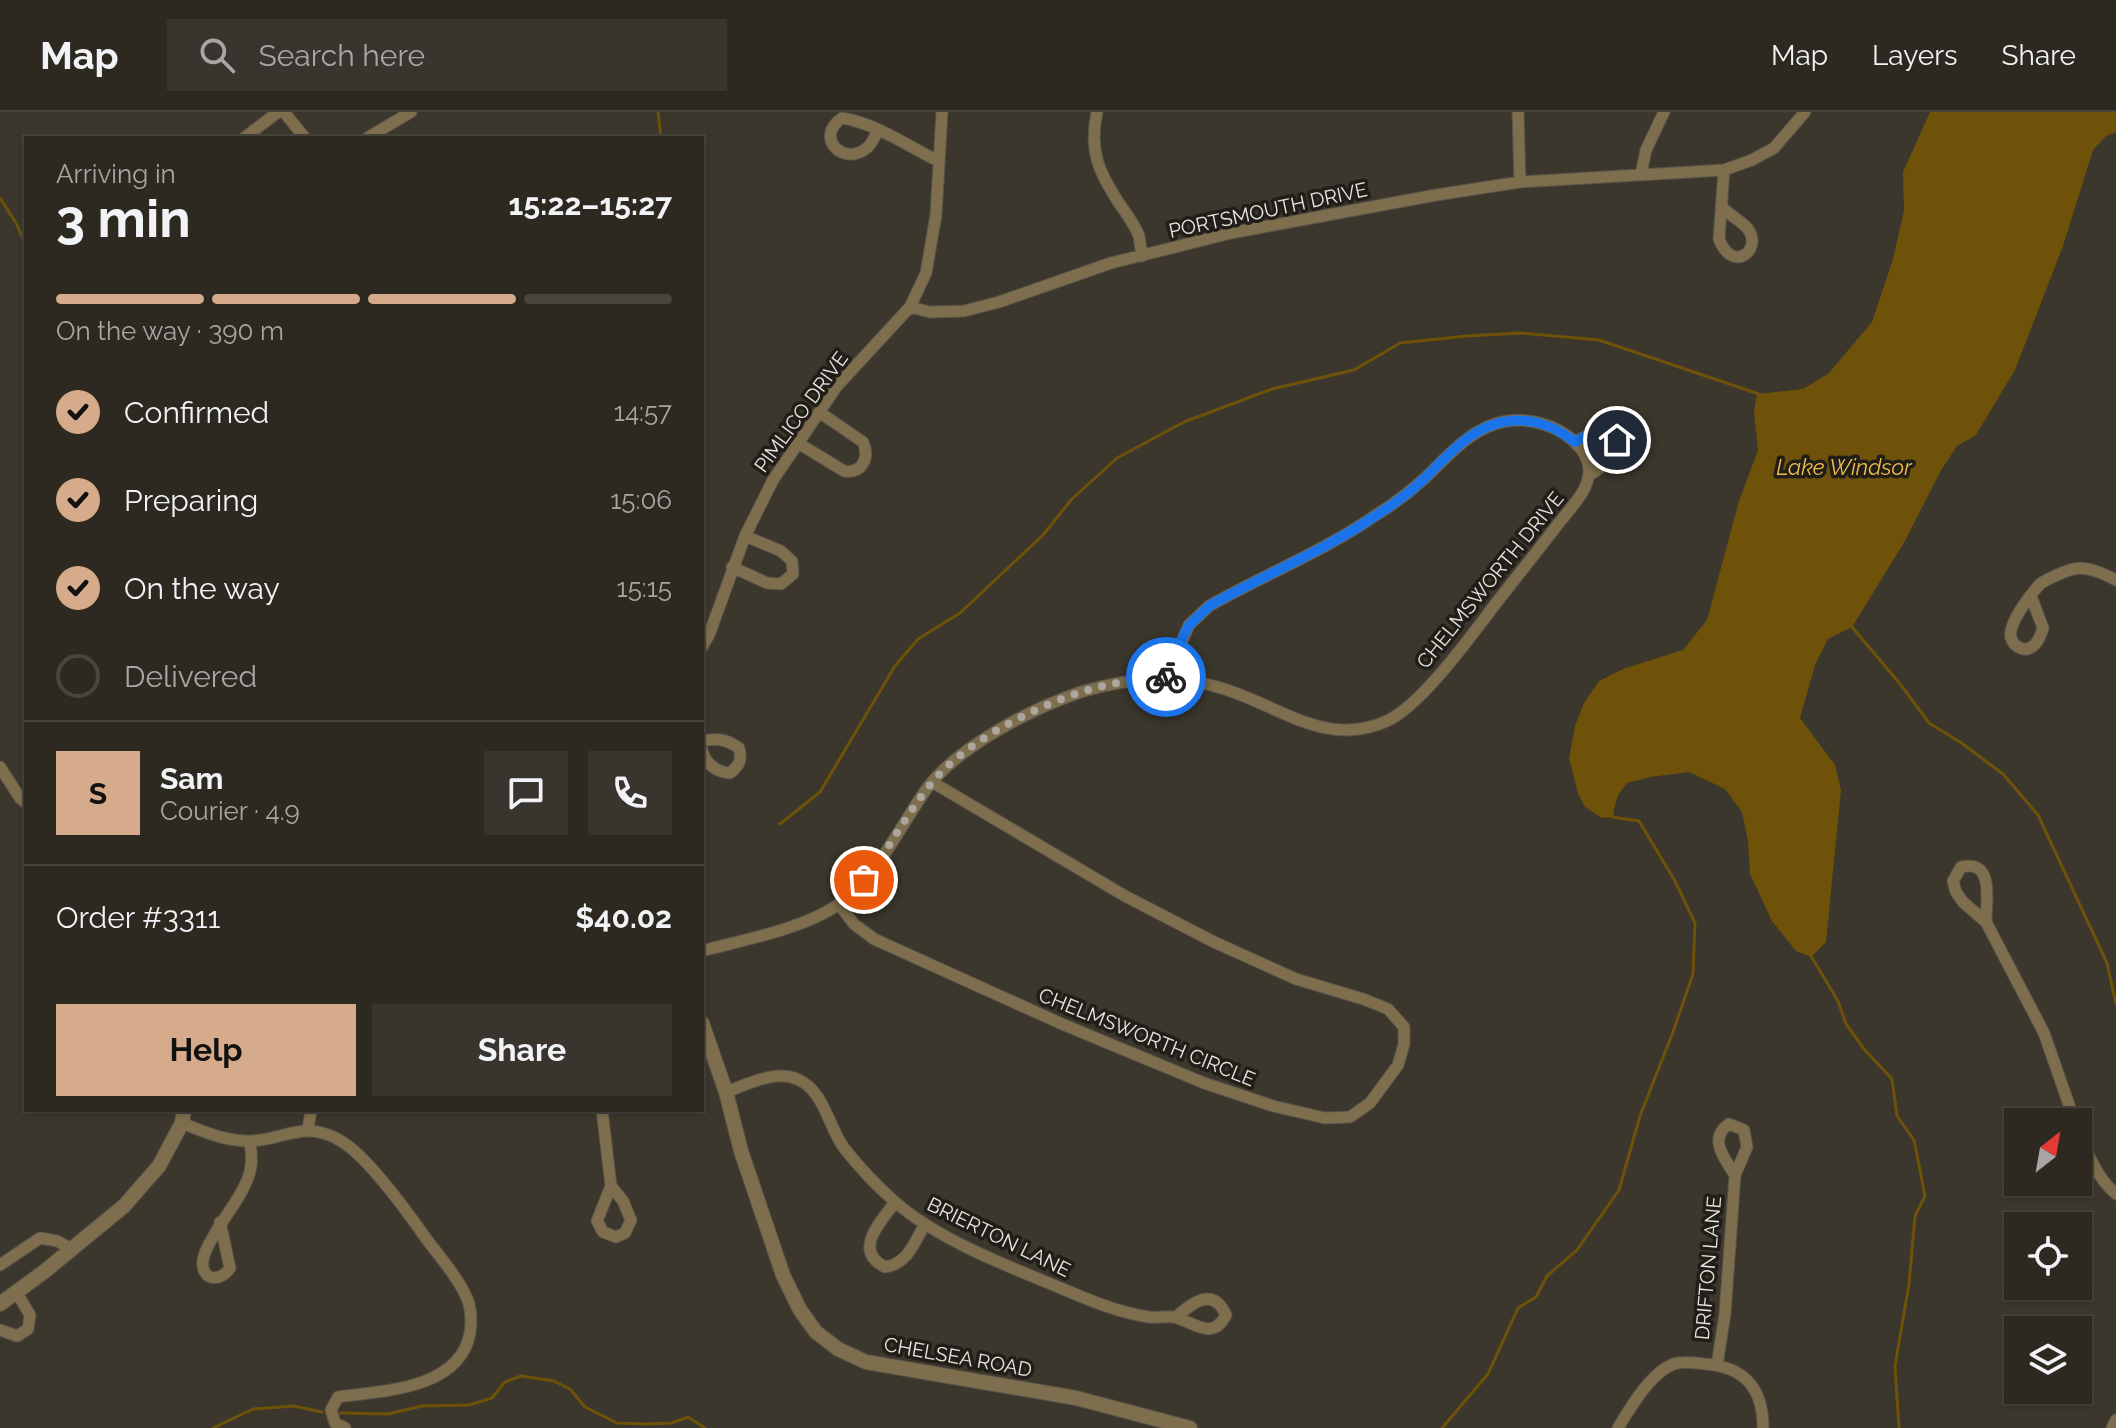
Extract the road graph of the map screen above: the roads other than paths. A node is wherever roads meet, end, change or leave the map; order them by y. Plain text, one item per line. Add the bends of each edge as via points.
1 (278, 112) edge
2 (284, 112) edge
3 (411, 112) edge
4 (942, 112) edge
5 (1097, 112) edge
6 (1518, 112) edge
7 (1664, 112) edge
8 (1805, 112) edge
9 (878, 130) dead end
10 (247, 136) edge
11 (303, 136) edge
12 (370, 136) edge
13 (938, 161) junction
14 (1724, 170) junction
15 (1641, 174) junction
16 (1520, 182) junction
17 (1723, 208) dead end
18 (1142, 256) junction
19 (910, 307) junction
20 (819, 412) junction
21 (1575, 442) junction
22 (798, 443) junction
23 (1591, 474) junction
24 (745, 536) junction
25 (732, 567) junction
26 (2116, 580) edge
27 (2031, 596) dead end
28 (704, 644) edge
29 (1166, 678) junction
30 (704, 741) edge
31 (704, 753) edge
32 (0, 767) edge
33 (932, 782) junction
34 (24, 801) edge
35 (839, 904) junction
36 (1986, 922) junction
37 (704, 950) edge
38 (704, 1029) edge
39 (726, 1092) junction
40 (2070, 1108) edge
41 (311, 1112) edge
42 (602, 1112) edge
43 (183, 1117) edge
44 (308, 1129) junction
45 (250, 1142) junction
46 (2092, 1162) edge
47 (1735, 1175) dead end
48 (611, 1186) dead end
49 (2116, 1194) edge
50 (895, 1202) junction
51 (220, 1222) dead end
52 (925, 1224) junction
53 (72, 1249) junction
54 (0, 1265) edge
55 (17, 1293) junction
56 (0, 1304) edge
57 (1176, 1317) dead end
58 (0, 1330) edge
59 (1717, 1365) junction
60 (2116, 1420) edge
61 (345, 1428) edge
62 (1190, 1428) edge
63 (1618, 1428) edge
64 (1763, 1428) edge
65 (2112, 1428) edge

1 - 10 street
2 - 11 street
3 - 12 street
4 - 13 street, PIMLICO DRIVE
5 - 18 street via 1096,160 1138,236
6 - 16 street
7 - 15 street
8 - 14 street, PORTSMOUTH DRIVE via 1774,148
9 - 13 street
13 - 19 street, PIMLICO DRIVE via 926,273
14 - 15 street, PORTSMOUTH DRIVE
14 - 17 street
15 - 16 street, PORTSMOUTH DRIVE
16 - 18 street, PORTSMOUTH DRIVE via 1231,233
18 - 19 street, PORTSMOUTH DRIVE via 964,311
19 - 20 street, PIMLICO DRIVE
20 - 22 street, PIMLICO DRIVE
20 - 22 street via 863,442 864,462 859,469 844,471
21 - 23 street
21 - 23 street, CHELMSWORTH DRIVE via 1596,430 1617,440 1621,448 1613,460
21 - 29 street via 1545,424 1492,425 1456,447 1373,518 1209,606 1189,625
22 - 24 street, PIMLICO DRIVE
23 - 29 street, CHELMSWORTH DRIVE via 1544,543 1440,673 1388,720 1333,730 1224,689
24 - 25 street, PIMLICO DRIVE
24 - 25 street via 781,551 792,561 793,574 781,584 767,583
25 - 28 street, PIMLICO DRIVE
26 - 27 street via 2075,568 2042,582
29 - 33 street, CHELMSWORTH DRIVE via 1117,683 1046,706 971,747
30 - 31 street via 716,738 739,748 739,766 723,772 712,767
32 - 34 street
33 - 35 street, CHELMSWORTH DRIVE via 882,858
33 - 35 street, CHELMSWORTH CIRCLE via 1214,942 1296,979 1388,1009 1404,1027 1398,1065 1370,1103 1350,1117 1325,1118 1273,1106 1140,1058 874,939
35 - 37 street, CHELMSWORTH DRIVE via 813,920
36 - 36 street via 1986,879 1975,866 1961,867 1953,881 1956,892
36 - 40 street via 2044,1033
38 - 39 street, CHELSEA ROAD
39 - 50 street, BRIERTON LANE via 778,1076 812,1087 842,1146
39 - 62 street, CHELSEA ROAD via 783,1275 816,1332 838,1349 866,1362 1076,1398
41 - 44 street
42 - 48 street
43 - 45 street via 219,1139
43 - 53 street via 159,1166 124,1206
44 - 45 street
44 - 61 street via 339,1140 359,1155 394,1195 466,1294 472,1319 467,1348 448,1370 416,1385 338,1397 331,1410 335,1423
45 - 51 street via 247,1181
46 - 49 street
47 - 59 street, DRIFTON LANE
50 - 52 street, BRIERTON LANE
50 - 52 street via 870,1242 877,1263 900,1263
52 - 57 street, BRIERTON LANE via 1104,1306 1149,1317
53 - 54 street via 40,1238
53 - 55 street
55 - 56 street
55 - 58 street via 30,1315 28,1329 17,1336
59 - 63 street via 1675,1363 1636,1399
59 - 64 street via 1733,1368 1747,1379 1758,1395
60 - 65 street

